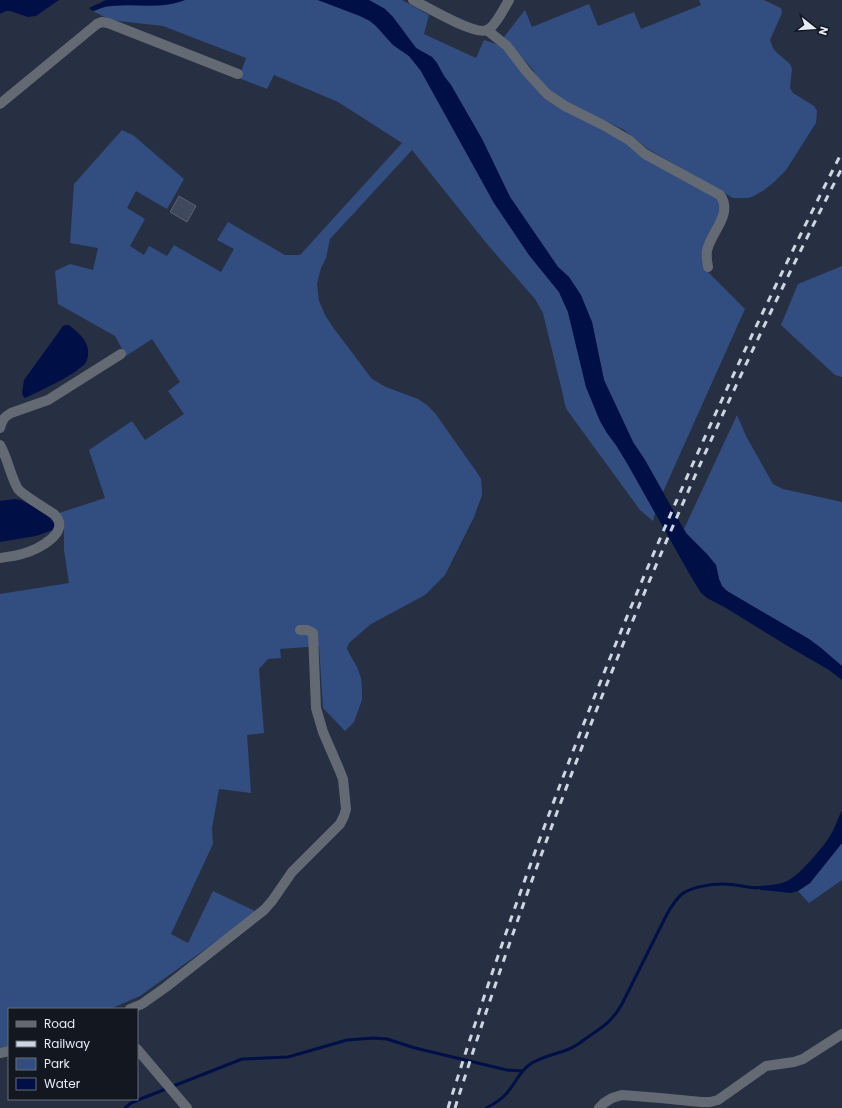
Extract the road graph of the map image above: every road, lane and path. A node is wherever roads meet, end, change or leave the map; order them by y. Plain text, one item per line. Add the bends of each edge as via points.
1 (414, 0) edge
2 (509, 0) edge
3 (487, 30) junction
4 (238, 74) dead end
5 (0, 104) edge
6 (708, 267) dead end
7 (121, 354) dead end
8 (0, 428) edge
9 (0, 445) edge
10 (0, 558) edge
11 (300, 630) dead end
12 (132, 1008) edge
13 (842, 1034) edge
14 (138, 1050) edge
15 (187, 1108) edge
16 (599, 1108) edge

1 - 3 street via 470,29
2 - 3 street via 492,27
3 - 6 street via 507,46 547,94 629,140 645,154 720,195 725,207 707,249
4 - 5 street via 102,22
7 - 8 street via 48,400 6,416 1,421
9 - 10 street via 19,489 60,521 57,533 46,543 20,555
11 - 12 street via 313,633 316,708 342,779 346,810 342,822 287,877 264,910 166,987
13 - 16 street via 803,1059 766,1066 718,1100 701,1102 622,1096 612,1098
14 - 15 street

